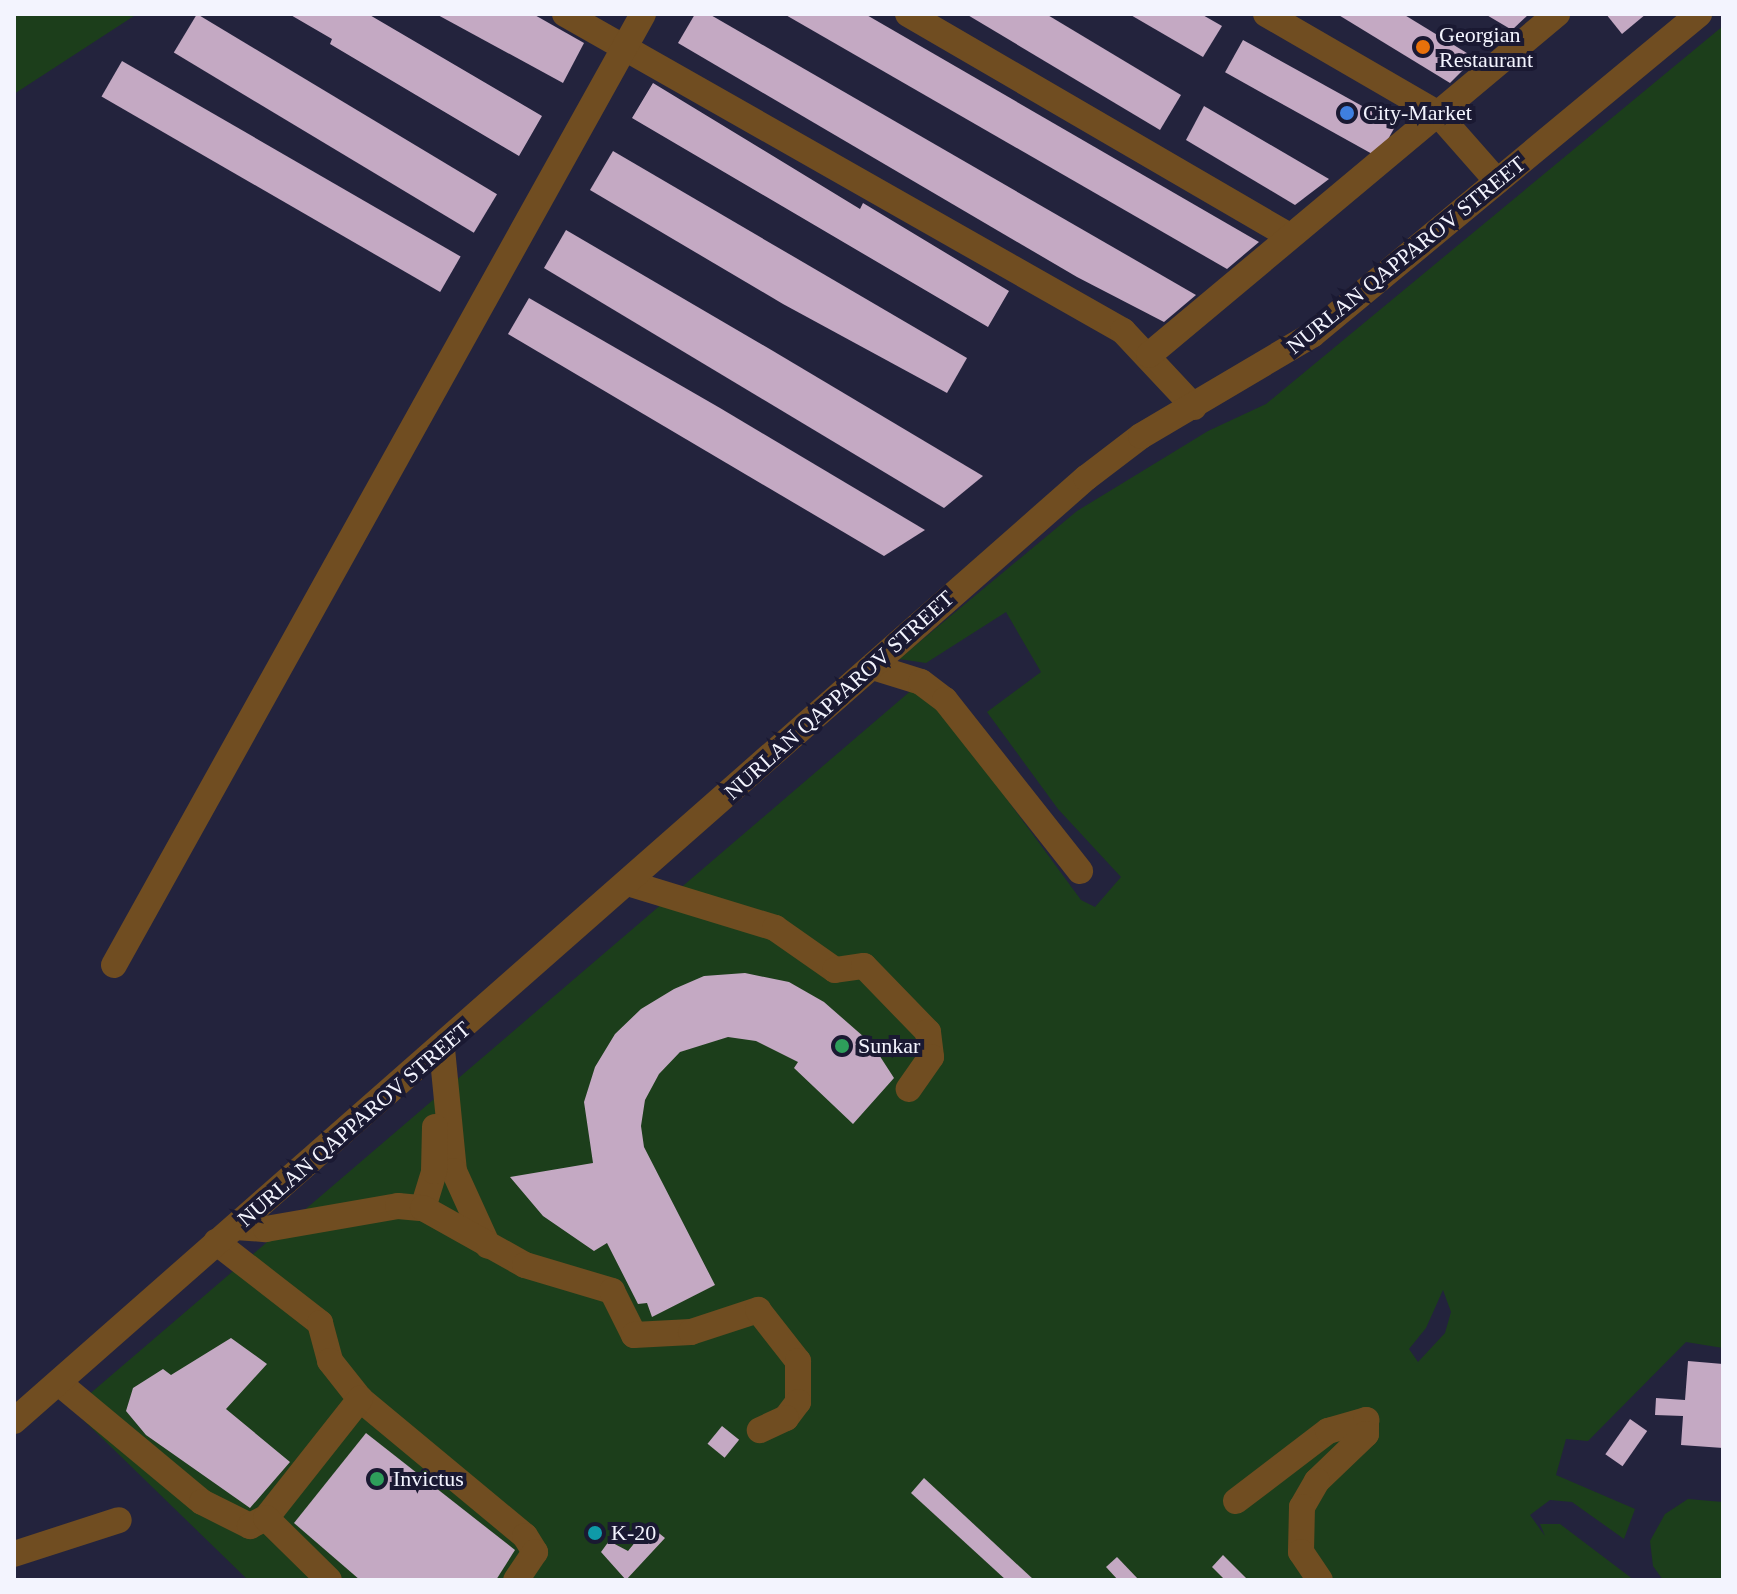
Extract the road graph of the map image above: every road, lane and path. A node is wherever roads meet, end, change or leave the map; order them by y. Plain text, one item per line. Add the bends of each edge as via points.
1 (565, 14) edge
2 (643, 14) edge
3 (908, 14) edge
4 (1266, 14) edge
5 (1557, 14) edge
6 (1699, 14) edge
7 (624, 47) junction
8 (1437, 113) junction
9 (1497, 181) junction
10 (1290, 236) junction
11 (1149, 355) junction
12 (1194, 407) junction
13 (873, 667) junction
14 (1080, 871) dead end
15 (628, 883) junction
16 (114, 965) dead end
17 (436, 1054) junction
18 (909, 1089) dead end
19 (423, 1208) junction
20 (226, 1235) junction
21 (488, 1246) junction
22 (59, 1383) junction
23 (360, 1399) junction
24 (14, 1421) edge
25 (760, 1430) dead end
26 (1236, 1501) dead end
27 (266, 1518) junction
28 (119, 1520) dead end
29 (14, 1554) edge
30 (329, 1580) edge
31 (516, 1580) edge
32 (1320, 1580) edge

1 - 7 street
2 - 7 street
3 - 10 street
4 - 8 street
5 - 8 street
6 - 9 street, NURLAN QAPPAROV STREET
7 - 11 street via 1123,331
7 - 16 street
8 - 9 street
8 - 10 street
9 - 12 street, NURLAN QAPPAROV STREET via 1312,335
10 - 11 street
11 - 12 street
12 - 13 street, NURLAN QAPPAROV STREET via 1141,436 1086,478
13 - 14 street via 921,682 945,700
13 - 15 street, NURLAN QAPPAROV STREET
15 - 17 street, NURLAN QAPPAROV STREET
15 - 18 street via 775,928 835,970 864,966 928,1032 931,1057
17 - 19 street via 435,1152
17 - 20 street, NURLAN QAPPAROV STREET
17 - 21 street via 454,1171
19 - 20 street via 398,1206
19 - 21 street
20 - 22 street, NURLAN QAPPAROV STREET
20 - 23 street via 320,1323 330,1361
21 - 25 street via 554,1276 612,1291 634,1335 691,1332 758,1310 798,1361 798,1402 786,1418
22 - 24 street, NURLAN QAPPAROV STREET
22 - 27 street via 202,1502 250,1526
23 - 27 street
23 - 31 street via 525,1536 535,1552
26 - 32 street via 1328,1431 1366,1420 1366,1434 1317,1481 1302,1507 1301,1552
27 - 30 street
28 - 29 street

